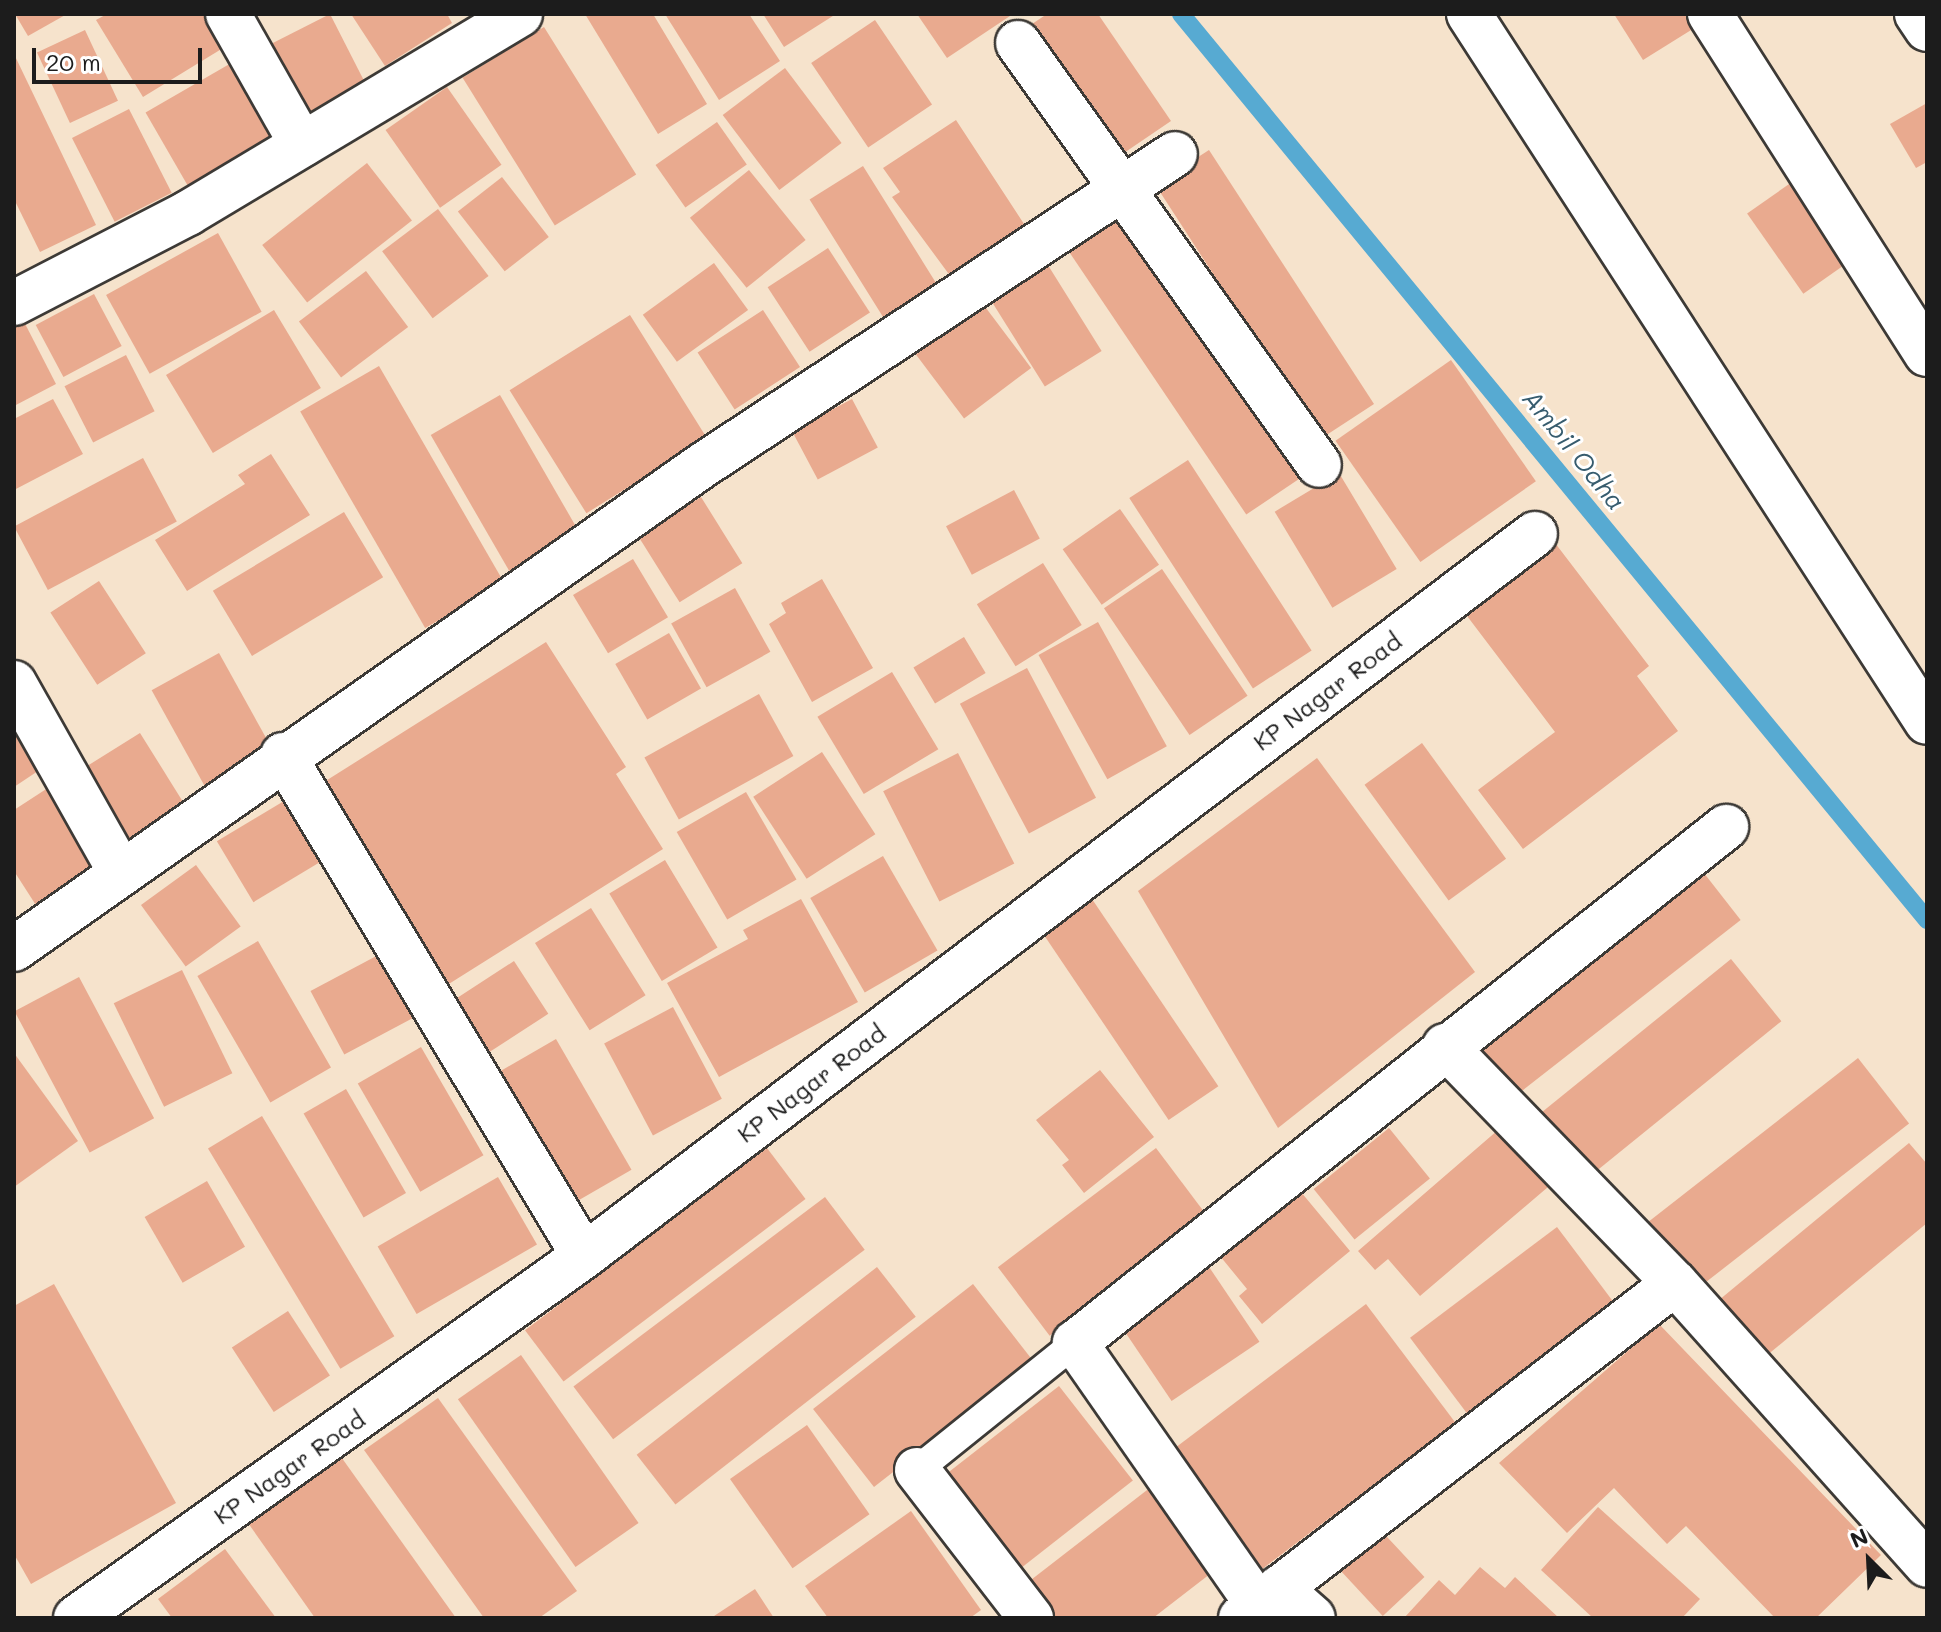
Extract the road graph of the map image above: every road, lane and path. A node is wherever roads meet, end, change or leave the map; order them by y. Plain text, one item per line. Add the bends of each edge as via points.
1 (228, 14) edge
2 (520, 14) edge
3 (1469, 14) edge
4 (1710, 14) edge
5 (1917, 14) edge
6 (465, 29) edge
7 (1927, 29) edge
8 (1018, 43) dead end
9 (302, 145) junction
10 (1175, 154) dead end
11 (1126, 187) junction
12 (14, 303) edge
13 (1927, 354) edge
14 (1319, 465) dead end
15 (1535, 534) dead end
16 (14, 683) edge
17 (1927, 722) edge
18 (283, 755) junction
19 (1726, 827) dead end
20 (120, 871) junction
21 (14, 949) edge
22 (1445, 1046) junction
23 (584, 1256) junction
24 (1675, 1283) junction
25 (1075, 1343) junction
26 (917, 1470) joint
27 (1927, 1565) edge
28 (1259, 1604) edge
29 (76, 1618) edge
30 (1031, 1618) edge
31 (1313, 1618) edge

1 - 9 street
2 - 6 street
3 - 17 street
4 - 13 street
5 - 7 street
6 - 9 street
8 - 11 street
9 - 12 street
10 - 11 street
11 - 14 street
11 - 18 street via 703,465
15 - 23 street, KP Nagar Road
16 - 20 street
18 - 20 street
18 - 23 street
19 - 22 street
20 - 21 street
22 - 24 street
22 - 25 street
23 - 29 street, KP Nagar Road
24 - 27 street
24 - 28 street
25 - 26 lane
25 - 28 street
26 - 30 street
28 - 31 street

